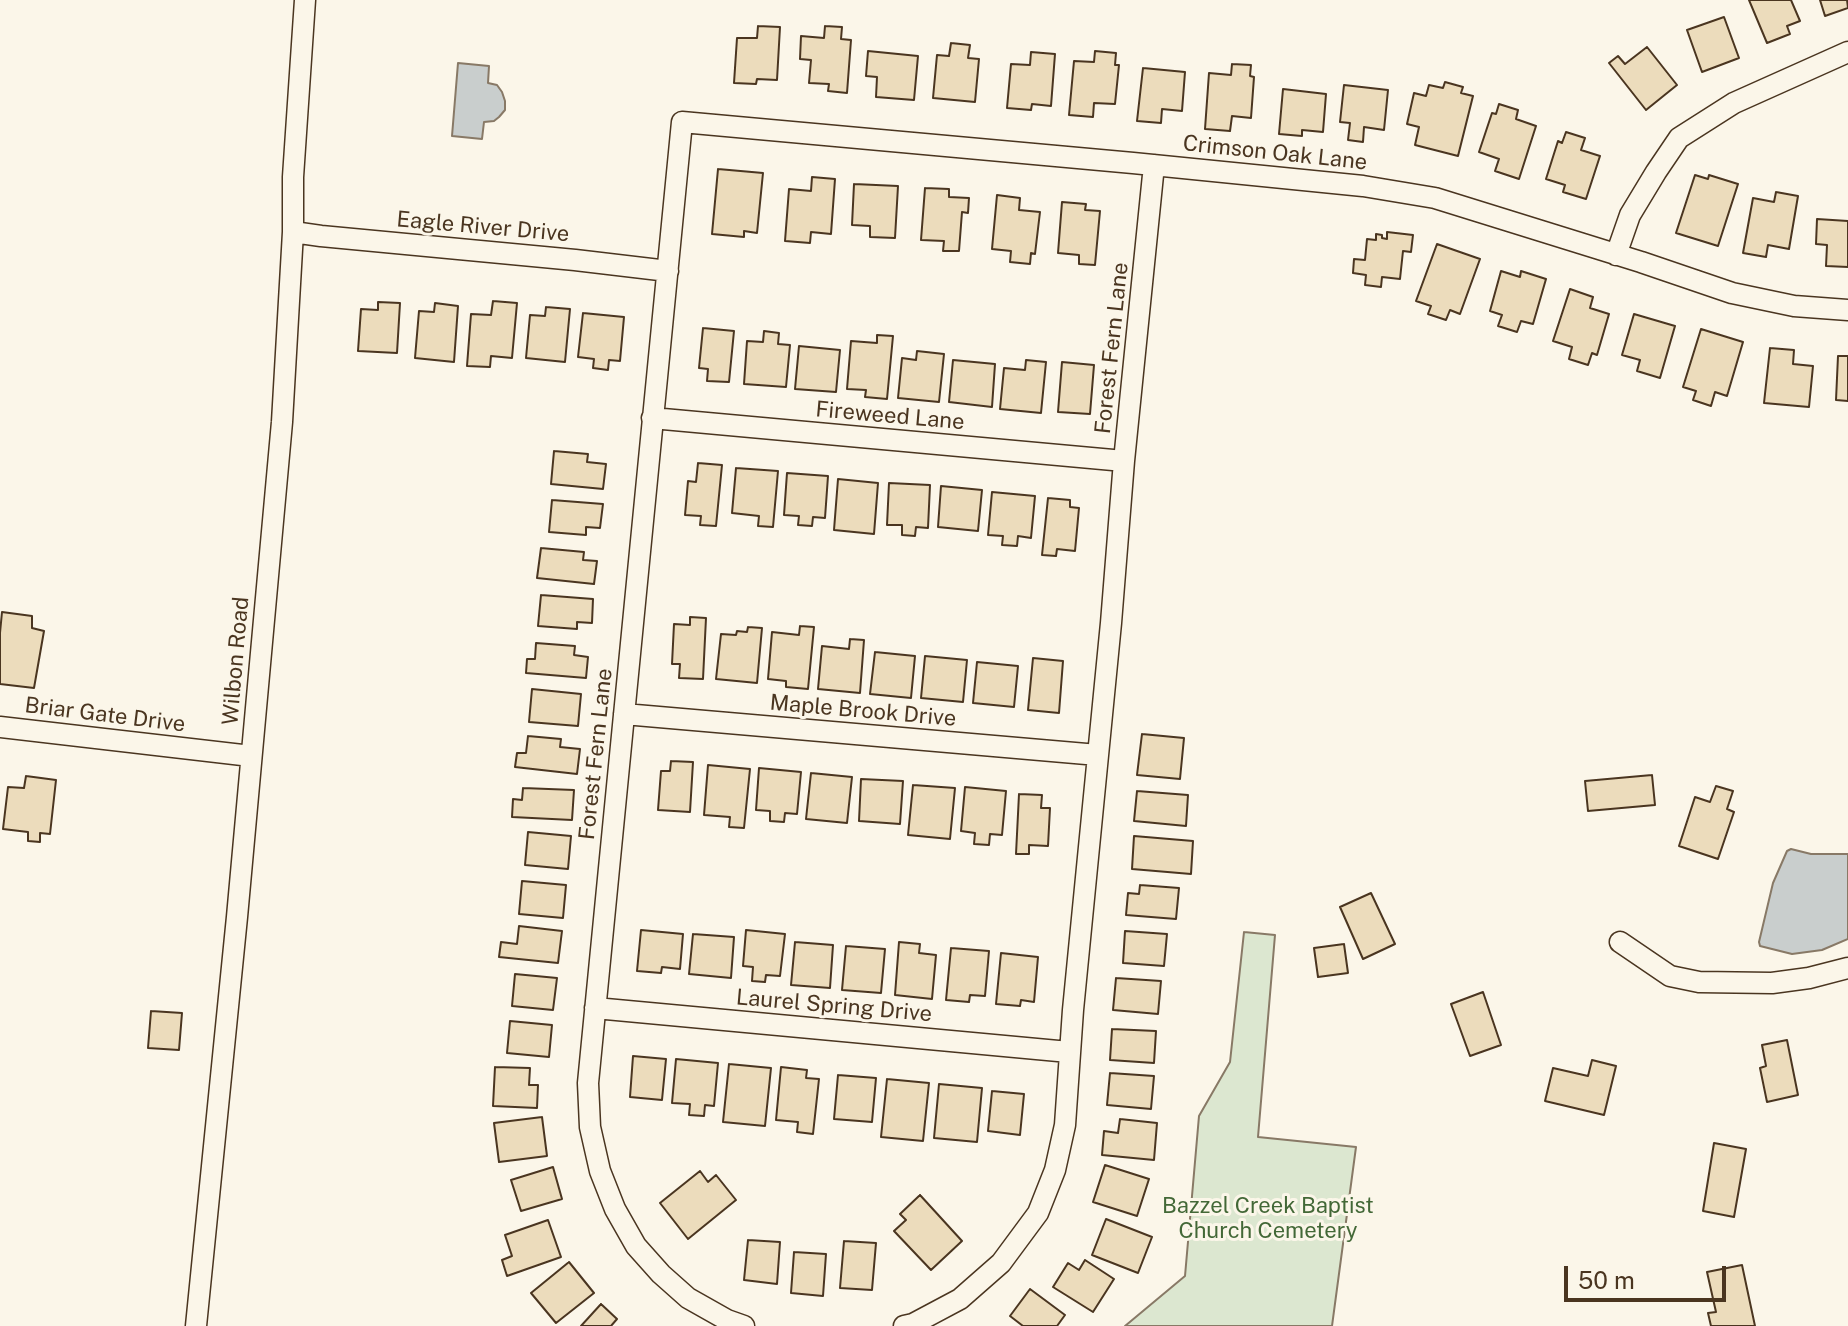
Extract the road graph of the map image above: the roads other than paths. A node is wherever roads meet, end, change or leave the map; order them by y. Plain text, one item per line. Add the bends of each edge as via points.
1 (305, 0) edge
2 (1848, 52) edge
3 (682, 122) joint
4 (1154, 165) junction
5 (293, 232) junction
6 (1616, 255) junction
7 (668, 271) junction
8 (1848, 310) edge
9 (652, 418) junction
10 (1124, 461) junction
11 (624, 714) junction
12 (0, 727) edge
13 (1098, 755) junction
14 (251, 756) junction
15 (1620, 942) dead end
16 (1848, 968) edge
17 (595, 1008) junction
18 (1069, 1052) junction
19 (196, 1326) edge
20 (744, 1326) edge
21 (904, 1326) edge

1 - 5 street, Wilbon Road
2 - 6 street via 1734,103 1679,138 1630,215
3 - 4 street, Crimson Oak Lane
3 - 7 street, Forest Fern Lane
4 - 6 street, Crimson Oak Lane via 1435,198
4 - 10 street, Forest Fern Lane
5 - 7 street, Eagle River Drive
5 - 14 street, Wilbon Road via 282,422
6 - 8 street, Crimson Oak Lane via 1763,301
7 - 9 street, Forest Fern Lane
9 - 10 street, Fireweed Lane
9 - 11 street, Forest Fern Lane
10 - 13 street, Forest Fern Lane
11 - 13 street, Maple Brook Drive
11 - 17 street, Forest Fern Lane
12 - 14 street, Briar Gate Drive
13 - 18 street, Forest Fern Lane
14 - 19 street, Wilbon Road
15 - 16 street via 1670,976 1699,982 1772,983
17 - 18 street, Laurel Spring Drive
17 - 20 street, Forest Fern Lane via 590,1127 615,1209 636,1246 661,1274 688,1298
18 - 21 street, Forest Fern Lane via 1065,1125 1038,1213 1001,1263 960,1299

